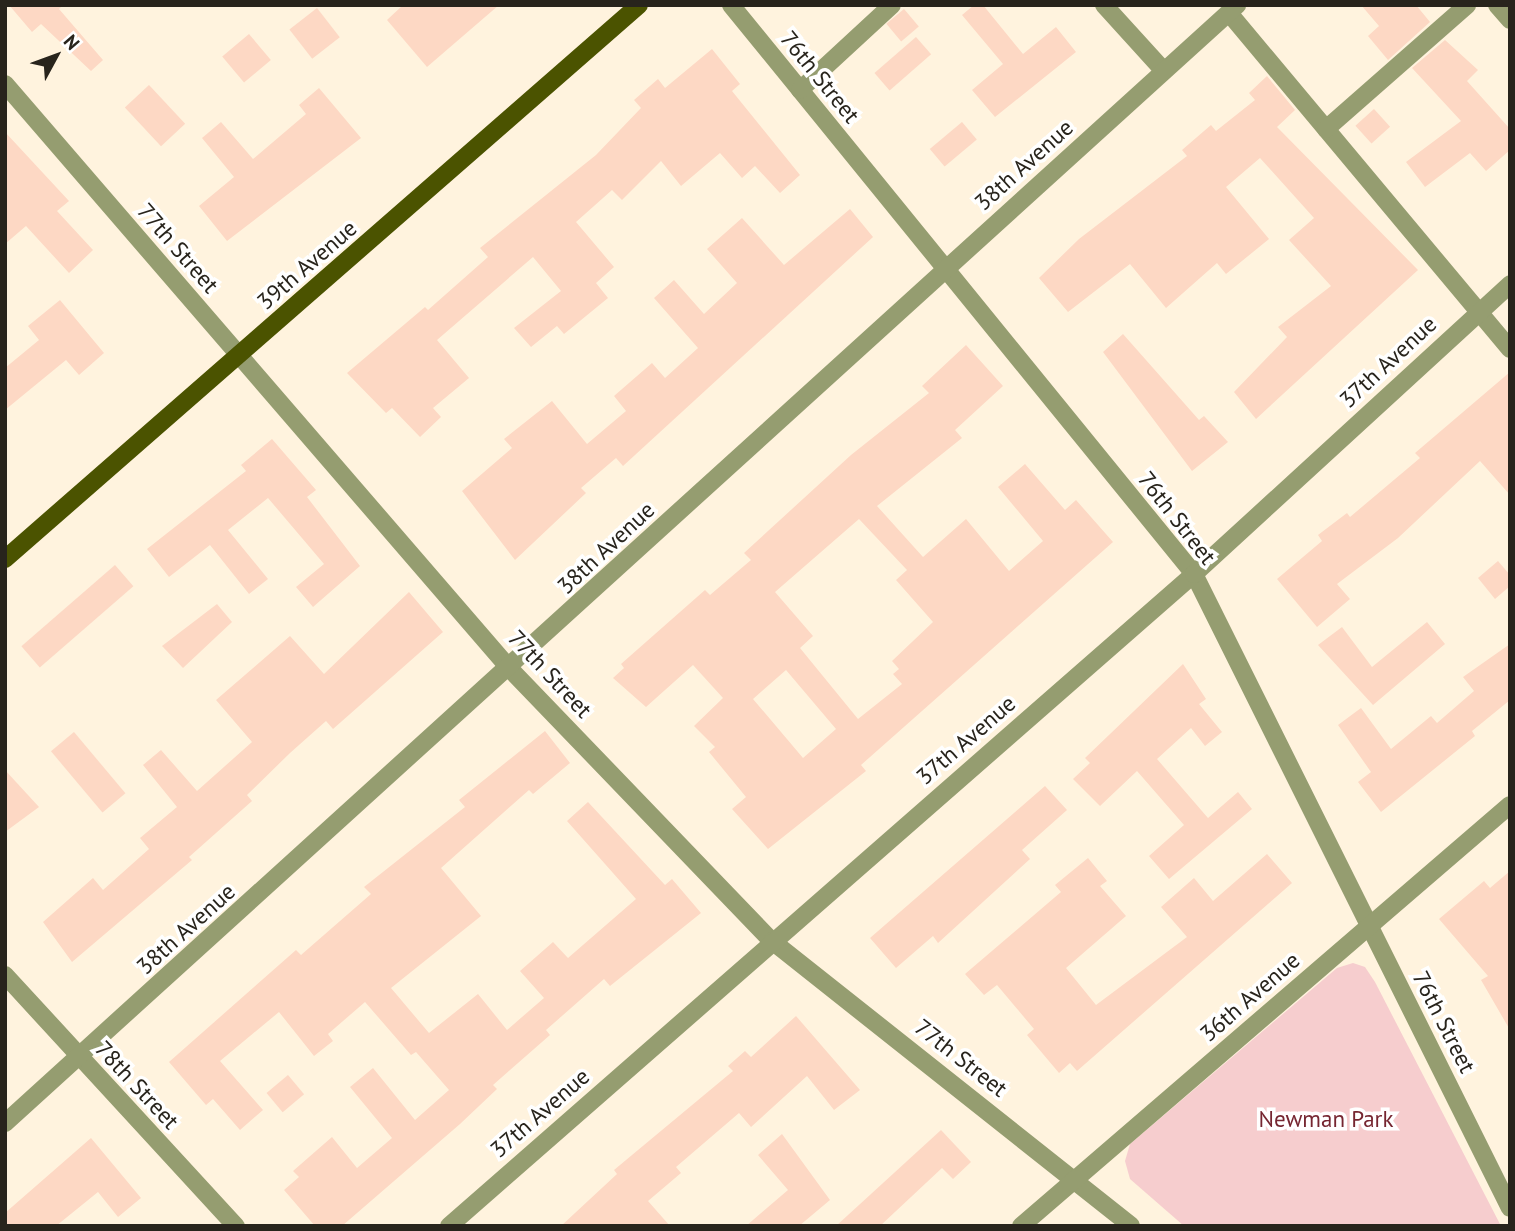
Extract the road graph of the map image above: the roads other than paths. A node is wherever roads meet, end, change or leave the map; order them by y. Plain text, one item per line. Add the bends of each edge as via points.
1 (639, 5) edge
2 (731, 5) edge
3 (892, 5) edge
4 (1467, 5) edge
5 (1497, 5) edge
6 (1113, 8) edge
7 (1233, 9) edge
8 (1510, 20) edge
9 (1164, 71) junction
10 (5, 84) edge
11 (800, 90) junction
12 (1326, 129) junction
13 (944, 270) junction
14 (1510, 284) edge
15 (1479, 312) junction
16 (1510, 349) edge
17 (240, 358) junction
18 (5, 559) edge
19 (1194, 574) junction
20 (510, 669) junction
21 (1510, 805) edge
22 (1369, 927) junction
23 (772, 941) junction
24 (5, 975) edge
25 (78, 1059) junction
26 (5, 1123) edge
27 (1074, 1179) junction
28 (1510, 1208) edge
29 (236, 1226) edge
30 (449, 1226) edge
31 (1021, 1226) edge
32 (1131, 1226) edge

1 - 17 main road, 39th Avenue
2 - 11 street, 76th Street
3 - 11 street
4 - 12 street
5 - 8 street
6 - 9 street
7 - 9 street, 38th Avenue
7 - 12 street
9 - 13 street, 38th Avenue
10 - 17 street, 77th Street
11 - 13 street, 76th Street
12 - 15 street
13 - 19 street, 76th Street
13 - 20 street, 38th Avenue
14 - 15 street, 37th Avenue
15 - 16 street
15 - 19 street, 37th Avenue
17 - 18 main road, 39th Avenue
17 - 20 street, 77th Street
19 - 22 street, 76th Street
19 - 23 street, 37th Avenue
20 - 23 street, 77th Street
20 - 25 street, 38th Avenue
21 - 22 street, 36th Avenue
22 - 27 street, 36th Avenue
22 - 28 street, 76th Street
23 - 27 street, 77th Street
23 - 30 street, 37th Avenue
24 - 25 street, 78th Street
25 - 26 street, 38th Avenue
25 - 29 street, 78th Street
27 - 31 street, 36th Avenue
27 - 32 street, 77th Street

